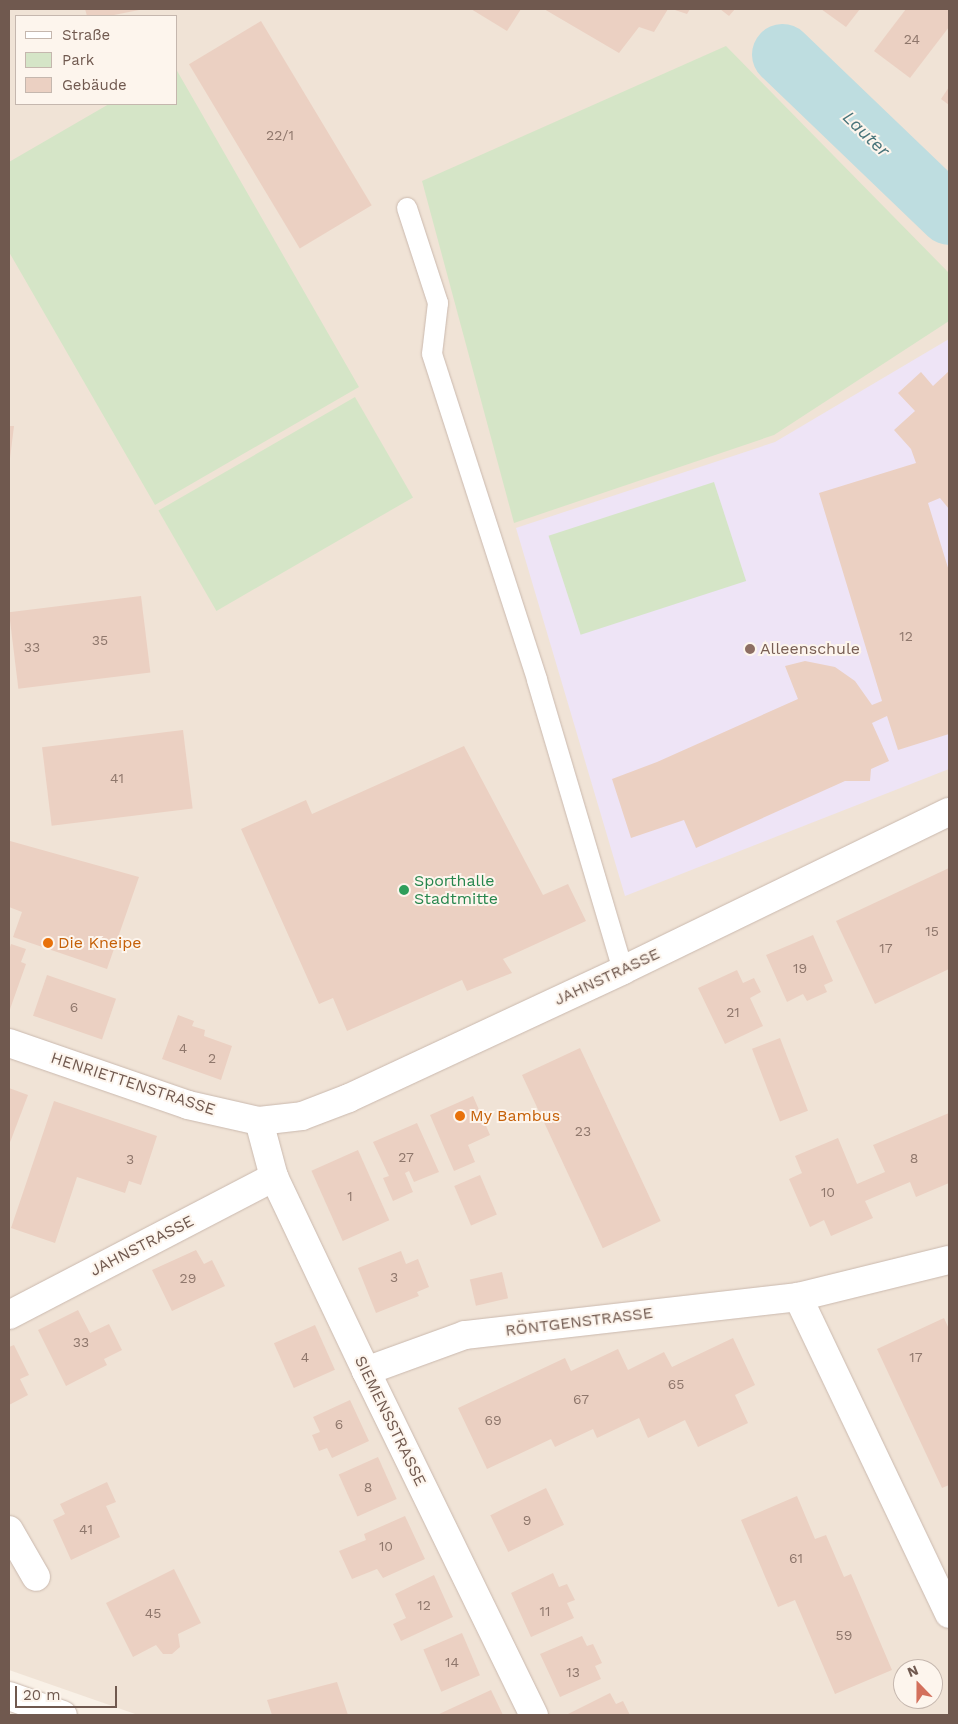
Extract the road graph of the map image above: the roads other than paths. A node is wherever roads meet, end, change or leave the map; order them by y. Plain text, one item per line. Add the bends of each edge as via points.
1 (407, 208) dead end
2 (949, 812) edge
3 (623, 970) junction
4 (9, 1043) edge
5 (259, 1121) junction
6 (274, 1178) junction
7 (949, 1260) edge
8 (798, 1296) junction
9 (9, 1315) edge
10 (366, 1371) junction
11 (9, 1530) edge
12 (36, 1577) dead end
13 (949, 1614) edge
14 (9, 1696) edge
15 (63, 1715) edge
16 (534, 1715) edge

1 - 3 lane via 438,303 432,354 537,680
2 - 3 street, JAHNSTRASSE
3 - 5 street, JAHNSTRASSE via 349,1098 302,1116
4 - 5 street, HENRIETTENSTRASSE via 188,1105
5 - 6 street, SIEMENSSTRASSE
6 - 9 street, JAHNSTRASSE
6 - 10 street, SIEMENSSTRASSE
7 - 8 street, RÖNTGENSTRASSE
8 - 10 street, RÖNTGENSTRASSE via 465,1335
8 - 13 street
10 - 16 street, SIEMENSSTRASSE
11 - 12 street
14 - 15 street

